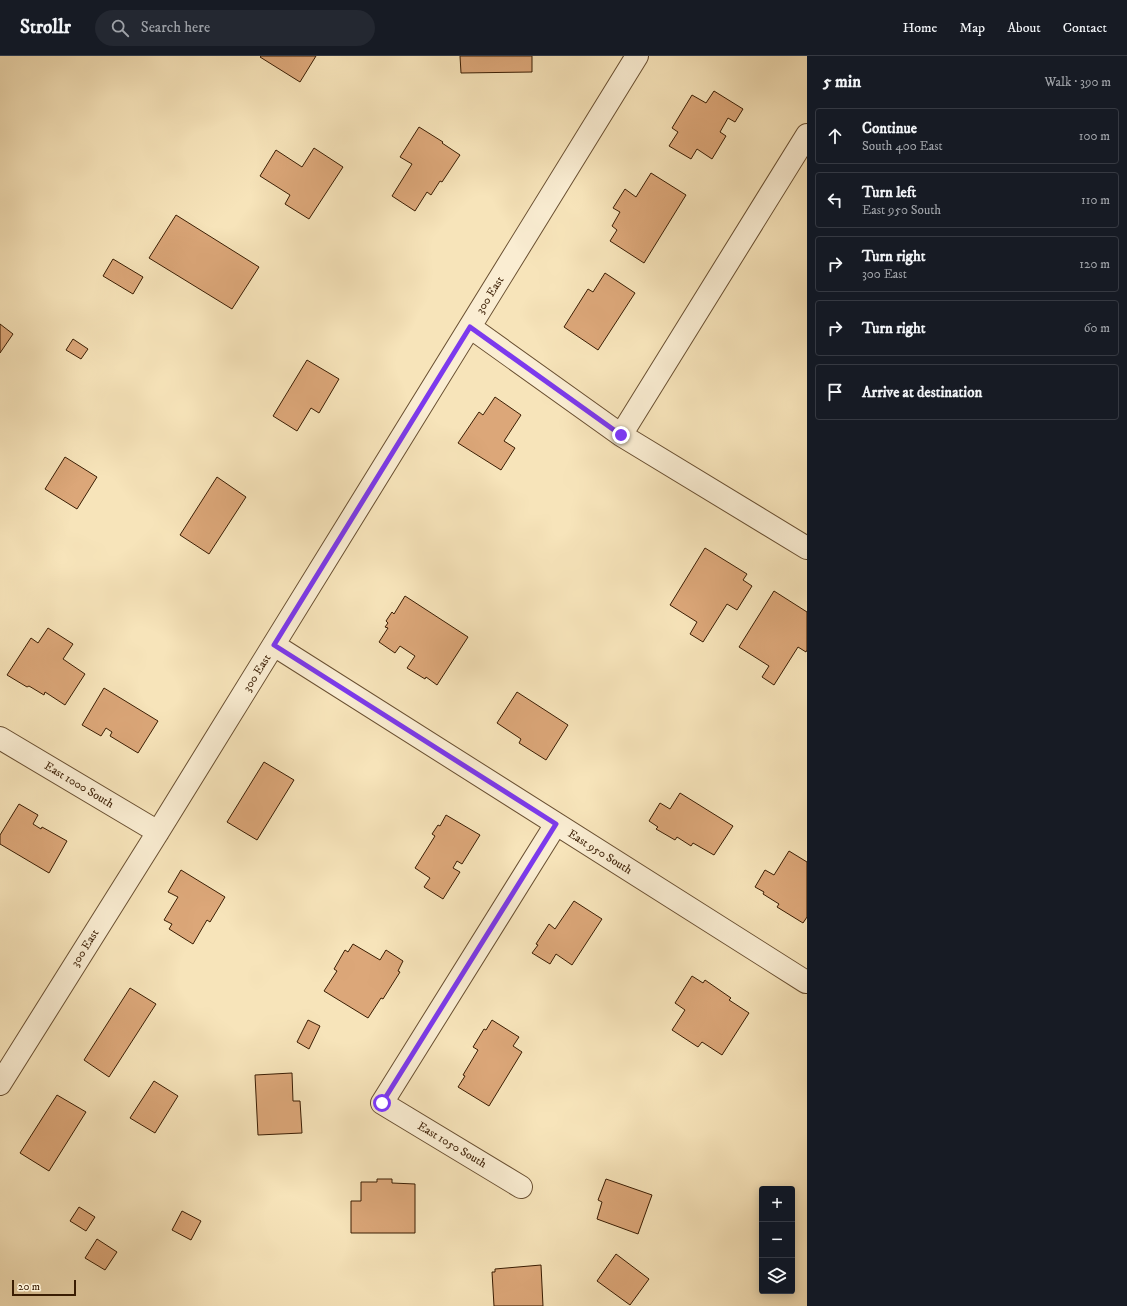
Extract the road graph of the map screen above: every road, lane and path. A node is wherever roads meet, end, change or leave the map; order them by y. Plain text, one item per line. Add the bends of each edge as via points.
1 (637, 56) edge
2 (807, 135) edge
3 (470, 327) junction
4 (621, 435) junction
5 (807, 548) edge
6 (274, 645) junction
7 (0, 738) edge
8 (556, 824) junction
9 (158, 832) junction
10 (806, 982) dead end
11 (0, 1084) edge
12 (521, 1187) dead end

1 - 3 street, 300 East
2 - 4 street
3 - 4 street
3 - 6 street, 300 East
4 - 5 street
6 - 8 street, East 950 South
6 - 9 street, 300 East
7 - 9 street, East 1000 South
8 - 10 street, East 950 South
8 - 12 street, East 1050 South via 382,1103
9 - 11 street, 300 East

